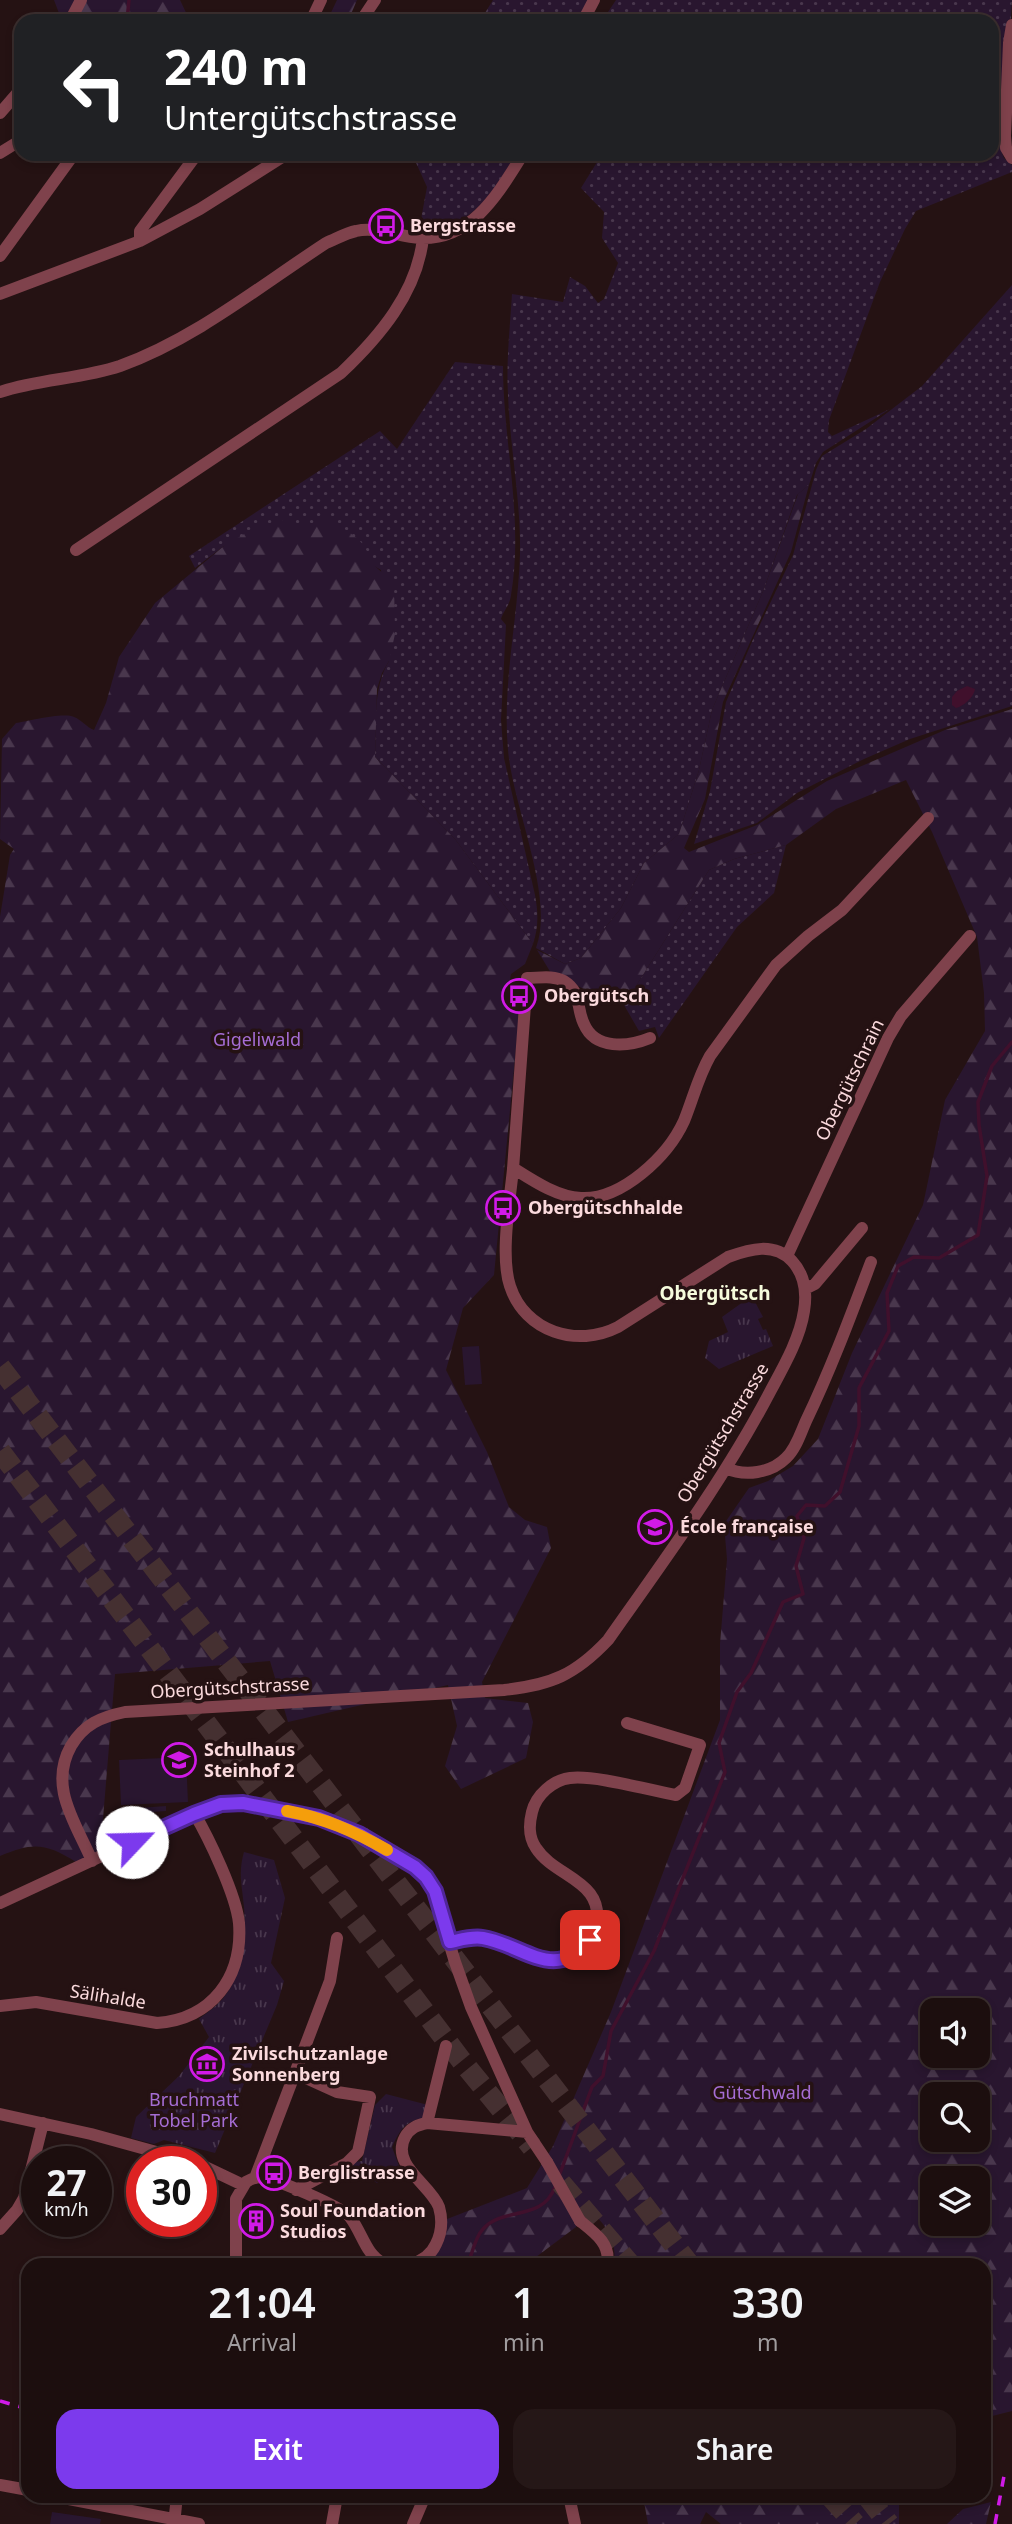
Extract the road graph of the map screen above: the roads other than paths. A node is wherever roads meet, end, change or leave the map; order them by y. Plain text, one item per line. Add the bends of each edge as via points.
1 (1012, 25) edge
2 (14, 97) edge
3 (0, 113) edge
4 (1012, 158) edge
5 (69, 161) edge
6 (192, 161) edge
7 (276, 161) edge
8 (518, 161) edge
9 (423, 238) junction
10 (140, 241) junction
11 (0, 256) edge
12 (0, 293) edge
13 (0, 392) edge
14 (76, 550) dead end
15 (928, 818) dead end
16 (970, 936) dead end
17 (650, 1038) dead end
18 (513, 1168) junction
19 (862, 1228) dead end
20 (787, 1256) junction
21 (871, 1262) dead end
22 (805, 1289) junction
23 (726, 1468) junction
24 (627, 1723) dead end
25 (194, 1814) junction
26 (92, 1861) junction
27 (0, 1903) edge
28 (337, 1938) dead end
29 (450, 1942) junction
30 (0, 2006) edge
31 (446, 2046) dead end
32 (295, 2073) junction
33 (0, 2114) edge
34 (43, 2123) junction
35 (427, 2123) junction
36 (527, 2132) junction
37 (131, 2146) edge
38 (217, 2173) edge
39 (255, 2178) junction
40 (243, 2185) junction
41 (296, 2190) junction
42 (0, 2229) edge
43 (236, 2258) edge
44 (374, 2258) edge
45 (424, 2258) edge
46 (606, 2258) edge
47 (0, 2485) edge
48 (21, 2489) edge
49 (86, 2503) edge
50 (176, 2503) edge
51 (336, 2503) edge
52 (422, 2503) edge
53 (570, 2503) edge
54 (174, 2522) edge
55 (199, 2524) edge
56 (332, 2524) edge
57 (413, 2524) edge
58 (575, 2524) edge

1 - 4 street via 1005,136
2 - 3 street
5 - 11 street
6 - 10 street via 140,231
7 - 10 street
8 - 9 street via 478,217 459,229
9 - 13 street via 358,230 326,243 182,337 145,355 92,374
9 - 14 street via 415,273 390,320 341,373
10 - 12 street
15 - 18 street via 842,910 776,965 710,1056 673,1140 644,1171 620,1188 580,1199 543,1186
16 - 20 street, Obergütschrain via 901,1016
17 - 18 street via 629,1044 599,1041 584,1025 578,997 567,983 527,978
18 - 20 street via 507,1223 509,1285 529,1316 556,1334 603,1335 728,1257 747,1250 768,1249
19 - 22 street via 815,1284
20 - 22 street via 800,1270
21 - 23 street via 824,1384 788,1457 757,1472 737,1473
22 - 23 street, Obergütschstrasse via 802,1322 782,1370
23 - 26 street, Obergütschstrasse via 608,1640 579,1668 558,1679 527,1688 125,1712 89,1725 65,1757 61,1777 66,1803
24 - 29 street via 700,1745 682,1793 567,1778 541,1795 530,1824 543,1857 592,1896 597,1919 590,1940 575,1955 554,1960 484,1938
25 - 26 street
25 - 29 street, bridge via 221,1804 251,1804 347,1828 421,1871 435,1891
25 - 30 street, Sälihalde via 239,1922 238,1948 229,1979 219,1994 198,2012 168,2022 37,2003
26 - 27 street
28 - 32 street via 330,1982
29 - 36 street via 471,2007
31 - 35 street
32 - 39 street
32 - 41 street via 337,2092 370,2097 358,2152 347,2163
33 - 34 street
34 - 37 street
34 - 42 street via 24,2198
35 - 36 street
35 - 45 street via 405,2136 402,2154 431,2192 442,2221 441,2235
36 - 46 street, bridge via 582,2224 605,2245
38 - 40 street
39 - 40 street
39 - 41 street
40 - 43 street via 236,2199
41 - 44 street via 342,2210
47 - 48 street
49 - 54 street
50 - 54 street
51 - 56 street
52 - 57 street
53 - 58 street
54 - 55 street

